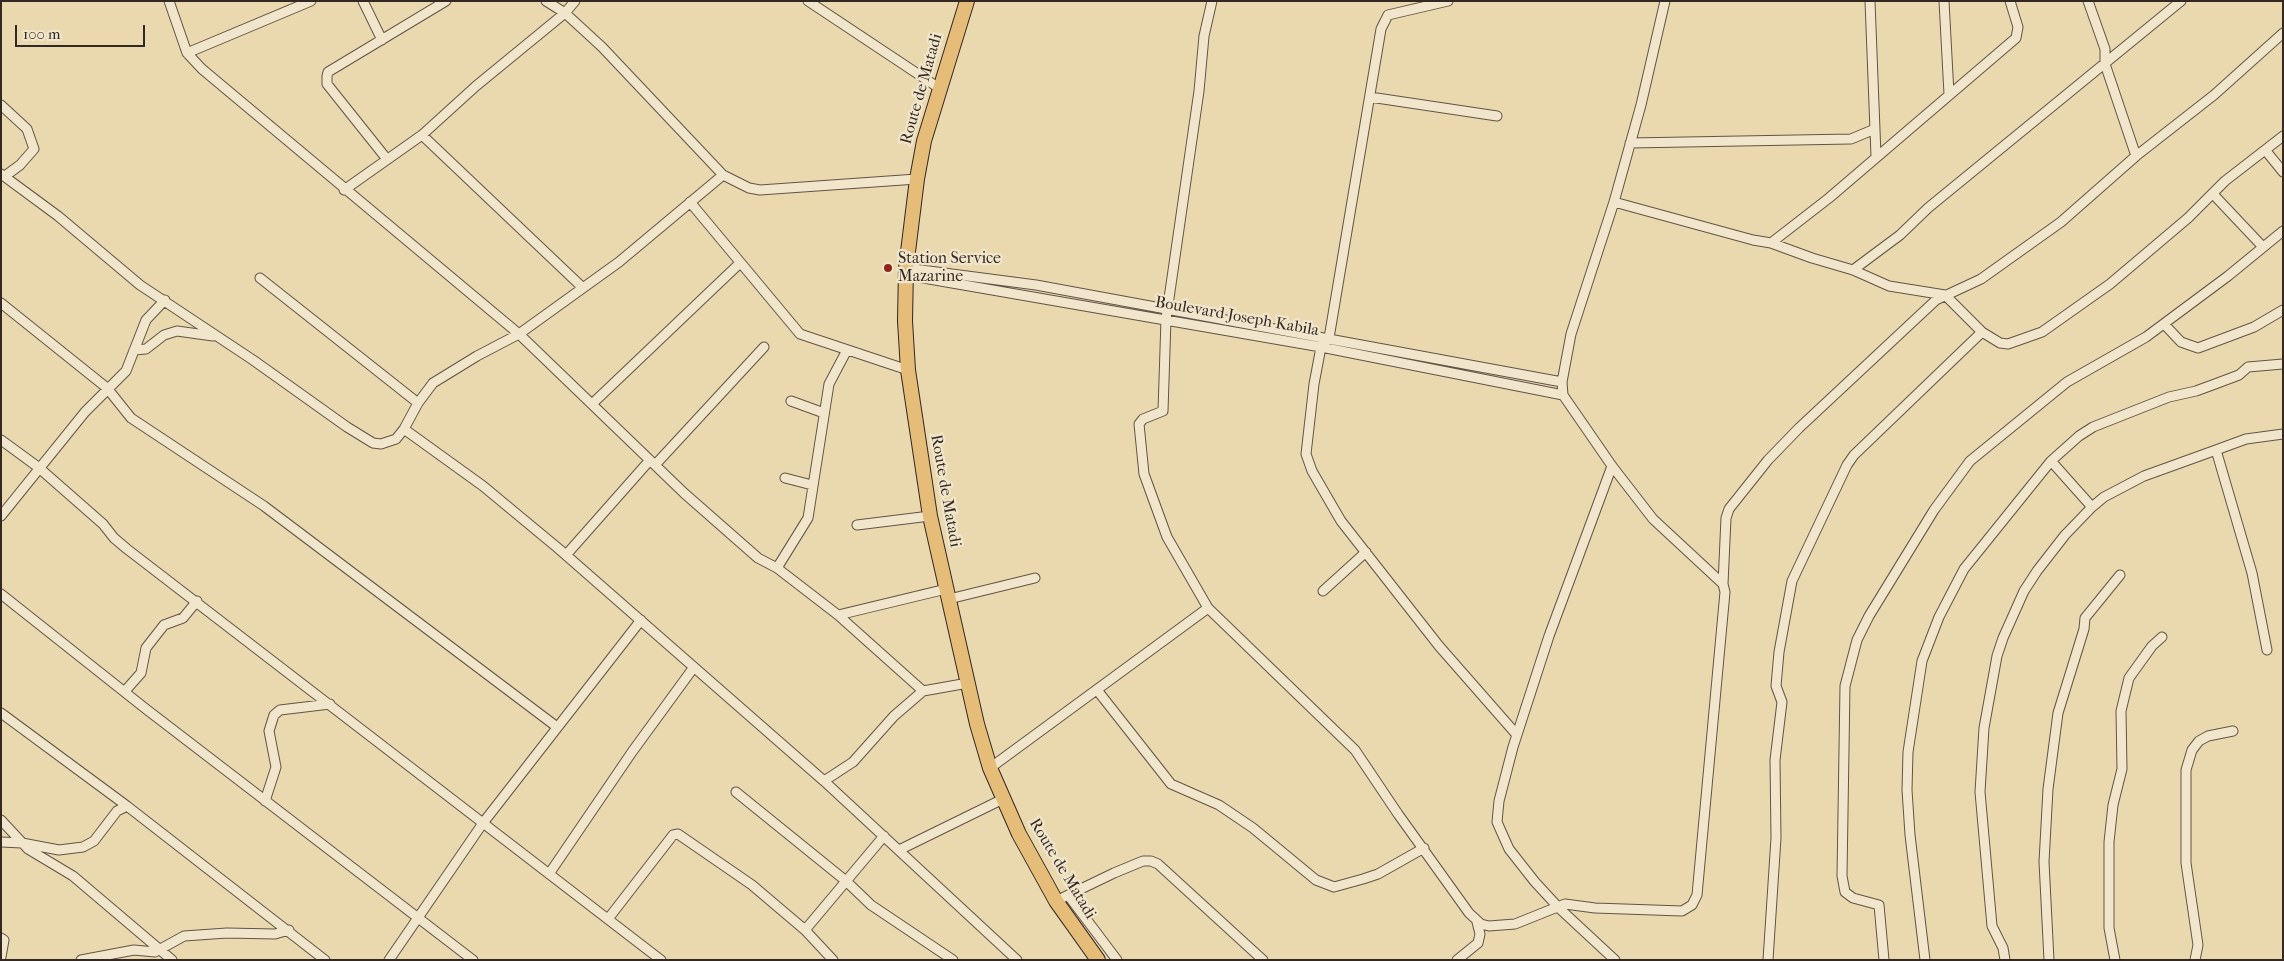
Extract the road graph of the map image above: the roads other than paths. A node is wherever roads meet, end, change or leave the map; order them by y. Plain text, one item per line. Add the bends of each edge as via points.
1 (169, 1) edge
2 (311, 1) edge
3 (363, 1) edge
4 (446, 1) edge
5 (546, 1) edge
6 (575, 1) edge
7 (808, 1) edge
8 (967, 1) edge
9 (1212, 1) edge
10 (1448, 1) edge
11 (1665, 1) edge
12 (1870, 1) edge
13 (1944, 1) edge
14 (2010, 1) edge
15 (2088, 1) edge
16 (2181, 1) edge
17 (565, 13) junction
18 (2283, 33) edge
19 (382, 40) junction
20 (187, 53) junction
21 (2105, 64) junction
22 (939, 88) junction
23 (1949, 94) junction
24 (1370, 96) junction
25 (1, 106) edge
26 (1497, 116) dead end
27 (1875, 129) junction
28 (422, 135) junction
29 (2283, 136) edge
30 (1630, 143) junction
31 (2266, 151) junction
32 (1876, 156) junction
33 (2136, 156) junction
34 (386, 158) junction
35 (2283, 172) edge
36 (3, 175) edge
37 (723, 176) junction
38 (917, 179) junction
39 (344, 190) junction
40 (2213, 194) junction
41 (690, 202) junction
42 (1614, 202) junction
43 (2283, 230) edge
44 (1770, 243) junction
45 (2263, 247) junction
46 (740, 263) junction
47 (1853, 270) junction
48 (906, 272) junction
49 (260, 278) dead end
50 (582, 287) junction
51 (1945, 295) junction
52 (165, 300) junction
53 (1, 303) edge
54 (1168, 310) junction
55 (2283, 310) edge
56 (1166, 319) junction
57 (2164, 324) junction
58 (1982, 332) junction
59 (519, 334) junction
60 (218, 337) junction
61 (1329, 338) junction
62 (764, 347) dead end
63 (1321, 347) junction
64 (134, 350) junction
65 (847, 350) junction
66 (2283, 364) edge
67 (908, 370) junction
68 (1562, 382) junction
69 (107, 388) junction
70 (1563, 395) junction
71 (791, 401) dead end
72 (418, 403) junction
73 (592, 404) junction
74 (824, 413) junction
75 (404, 430) junction
76 (2283, 434) edge
77 (1, 440) edge
78 (2216, 450) junction
79 (2051, 461) junction
80 (653, 463) junction
81 (1612, 466) junction
82 (38, 468) junction
83 (785, 478) dead end
84 (812, 485) junction
85 (2092, 507) junction
86 (1, 516) edge
87 (930, 516) junction
88 (856, 525) dead end
89 (1366, 552) junction
90 (566, 555) junction
91 (777, 568) junction
92 (2120, 575) dead end
93 (1035, 578) dead end
94 (1723, 584) junction
95 (1323, 592) dead end
96 (1, 594) edge
97 (947, 594) junction
98 (196, 601) junction
99 (1208, 608) junction
100 (838, 615) junction
101 (641, 620) junction
102 (2162, 637) dead end
103 (2266, 650) dead end
104 (694, 667) junction
105 (968, 683) junction
106 (1097, 690) junction
107 (125, 691) junction
108 (923, 691) junction
109 (330, 704) junction
110 (1, 713) edge
111 (557, 727) junction
112 (2233, 731) dead end
113 (1517, 735) junction
114 (990, 768) junction
115 (824, 781) junction
116 (736, 792) dead end
117 (1002, 799) junction
118 (265, 801) junction
119 (127, 806) junction
120 (1, 820) edge
121 (483, 823) junction
122 (884, 836) junction
123 (1, 842) edge
124 (22, 843) junction
125 (1424, 848) junction
126 (899, 850) junction
127 (549, 874) junction
128 (846, 881) junction
129 (1062, 898) junction
130 (1559, 908) junction
131 (418, 917) junction
132 (608, 919) junction
133 (1477, 922) junction
134 (289, 930) junction
135 (804, 930) junction
136 (1, 938) edge
137 (160, 950) junction
138 (1, 958) edge
139 (81, 960) edge
140 (172, 960) edge
141 (325, 960) edge
142 (389, 960) edge
143 (472, 960) edge
144 (661, 960) edge
145 (833, 960) edge
146 (953, 960) edge
147 (1017, 960) edge
148 (1098, 960) edge
149 (1117, 960) edge
150 (1264, 960) edge
151 (1457, 960) edge
152 (1615, 960) edge
153 (1768, 960) edge
154 (1884, 960) edge
155 (1925, 960) edge
156 (2005, 960) edge
157 (2049, 960) edge
158 (2115, 960) edge
159 (2195, 960) edge

1 - 20 street
2 - 20 street
3 - 19 street
4 - 19 street
5 - 17 street
6 - 17 street
7 - 22 street
8 - 22 highway, Route de Matadi
9 - 54 street via 1204,36
10 - 24 street via 1388,15 1381,29
11 - 30 street
12 - 27 street
13 - 23 street
14 - 23 street via 2018,27 2016,38
15 - 21 street via 2105,49
16 - 21 street
17 - 28 street
17 - 37 street via 602,47
18 - 33 street via 2214,95
19 - 34 street via 328,72 327,84
20 - 39 street via 235,99
21 - 33 street
21 - 47 street via 1928,208 1900,235
22 - 38 highway, Route de Matadi
23 - 32 street
24 - 26 street
24 - 61 street
25 - 36 street via 27,129 34,149 20,165
27 - 30 street via 1851,139
27 - 32 street
28 - 34 street
28 - 50 street
29 - 31 street
30 - 42 street
31 - 35 street
31 - 40 street via 2225,181
32 - 44 street via 1829,198
33 - 51 street via 2061,222 1981,279
34 - 39 street
36 - 52 street via 58,216 127,276
37 - 38 street via 760,190
37 - 41 street
38 - 48 highway, Route de Matadi
39 - 59 street
40 - 45 street
40 - 58 street via 2125,272 2042,332 2008,344 1995,341
41 - 46 street
41 - 50 street via 619,262
42 - 44 street
42 - 68 street via 1571,334
43 - 45 street
44 - 47 street
45 - 57 street
46 - 65 street via 800,334
46 - 73 street
47 - 51 street via 1889,286
48 - 54 street, Boulevard Joseph Kabila via 1036,284
48 - 56 street, Boulevard Joseph Kabila
48 - 67 highway, Route de Matadi
49 - 72 street
50 - 59 street
51 - 58 street
51 - 94 street via 1799,428 1739,495 1726,518
52 - 60 street
52 - 64 street via 146,320
53 - 69 street
54 - 56 street
54 - 61 street, Boulevard Joseph Kabila
55 - 57 street via 2254,327 2198,348 2181,342
56 - 63 street, Boulevard Joseph Kabila
56 - 99 street via 1163,411 1139,424 1144,474 1167,537
57 - 154 street via 2067,382 1970,461 1934,510 1857,640 1845,686 1842,876 1845,892 1853,898 1879,906
58 - 153 street via 1854,455 1792,581 1776,686 1782,702 1775,760 1776,838
59 - 72 street via 433,383
59 - 73 street
60 - 64 street via 177,331 164,335 146,349
60 - 75 street via 346,428 373,443 389,443
61 - 63 street
61 - 68 street, Boulevard Joseph Kabila
62 - 80 street
63 - 70 street, Boulevard Joseph Kabila
63 - 89 street via 1306,454 1312,471 1341,521
64 - 69 street via 126,371
65 - 67 street
65 - 74 street via 830,384
66 - 79 street via 2257,364 2215,384 2169,397 2093,427 2069,443
67 - 87 highway, Route de Matadi
68 - 70 street
69 - 82 street
69 - 111 street via 131,418 264,506
70 - 81 street
71 - 74 street
72 - 75 street
73 - 80 street
74 - 84 street
75 - 90 street via 483,486
76 - 78 street via 2246,440
77 - 82 street
78 - 85 street via 2144,476 2112,492
78 - 103 street via 2252,573
79 - 85 street
79 - 155 street via 1964,569 1939,617 1922,661 1908,752 1907,790
80 - 90 street
80 - 91 street via 758,558
81 - 94 street via 1653,519
81 - 113 street via 1549,636
82 - 86 street
82 - 98 street via 127,549
83 - 84 street
84 - 91 street via 808,518
85 - 156 street via 2065,535 2024,591 1997,656 1984,728 1980,810 1992,926
87 - 88 street
87 - 97 highway, Route de Matadi
89 - 95 street
89 - 113 street via 1438,646
90 - 101 street
91 - 100 street
92 - 157 street via 2085,618 2058,713 2048,789 2044,862
93 - 97 street
94 - 130 street via 1725,592 1697,895 1692,905 1682,911 1565,904
96 - 107 street
97 - 100 street
97 - 105 highway, Route de Matadi
98 - 107 street via 182,618 164,625 146,648 141,673
98 - 109 street
99 - 106 street
99 - 125 street via 1355,750
100 - 108 street
101 - 104 street
101 - 111 street
102 - 158 street via 2129,678 2122,711 2122,769 2113,805 2109,842 2110,928
104 - 115 street
104 - 127 street
105 - 108 street
105 - 114 highway, Route de Matadi
106 - 114 street
106 - 125 street via 1171,784 1219,805 1253,828 1316,880 1334,887 1363,879
107 - 118 street
108 - 115 street via 894,716 853,762
109 - 118 street via 280,710 274,715 269,731 276,767
109 - 121 street
110 - 119 street
111 - 121 street
112 - 159 street via 2199,741 2192,750 2186,770 2186,863 2198,945
113 - 130 street via 1499,802 1497,822 1509,849
114 - 117 highway, Route de Matadi
115 - 122 street
116 - 128 street
117 - 126 street
117 - 129 highway, Route de Matadi
118 - 131 street
119 - 124 street via 117,811 94,841 83,847 59,850
119 - 134 street
120 - 124 street
121 - 127 street
121 - 131 street
122 - 126 street
122 - 128 street
123 - 124 street
124 - 137 street via 73,876
125 - 133 street
126 - 147 street
127 - 132 street
128 - 135 street
128 - 146 street via 871,905
129 - 148 highway, Route de Matadi
129 - 149 street
129 - 150 street via 1128,867 1151,861
130 - 133 street via 1516,924 1484,926
130 - 152 street
131 - 142 street
131 - 143 street
132 - 135 street via 673,835 678,834 752,885
132 - 144 street
133 - 151 street via 1478,943
134 - 137 street via 275,934 184,936
134 - 141 street
135 - 145 street
136 - 138 street via 4,940
137 - 139 street via 134,950
137 - 140 street

